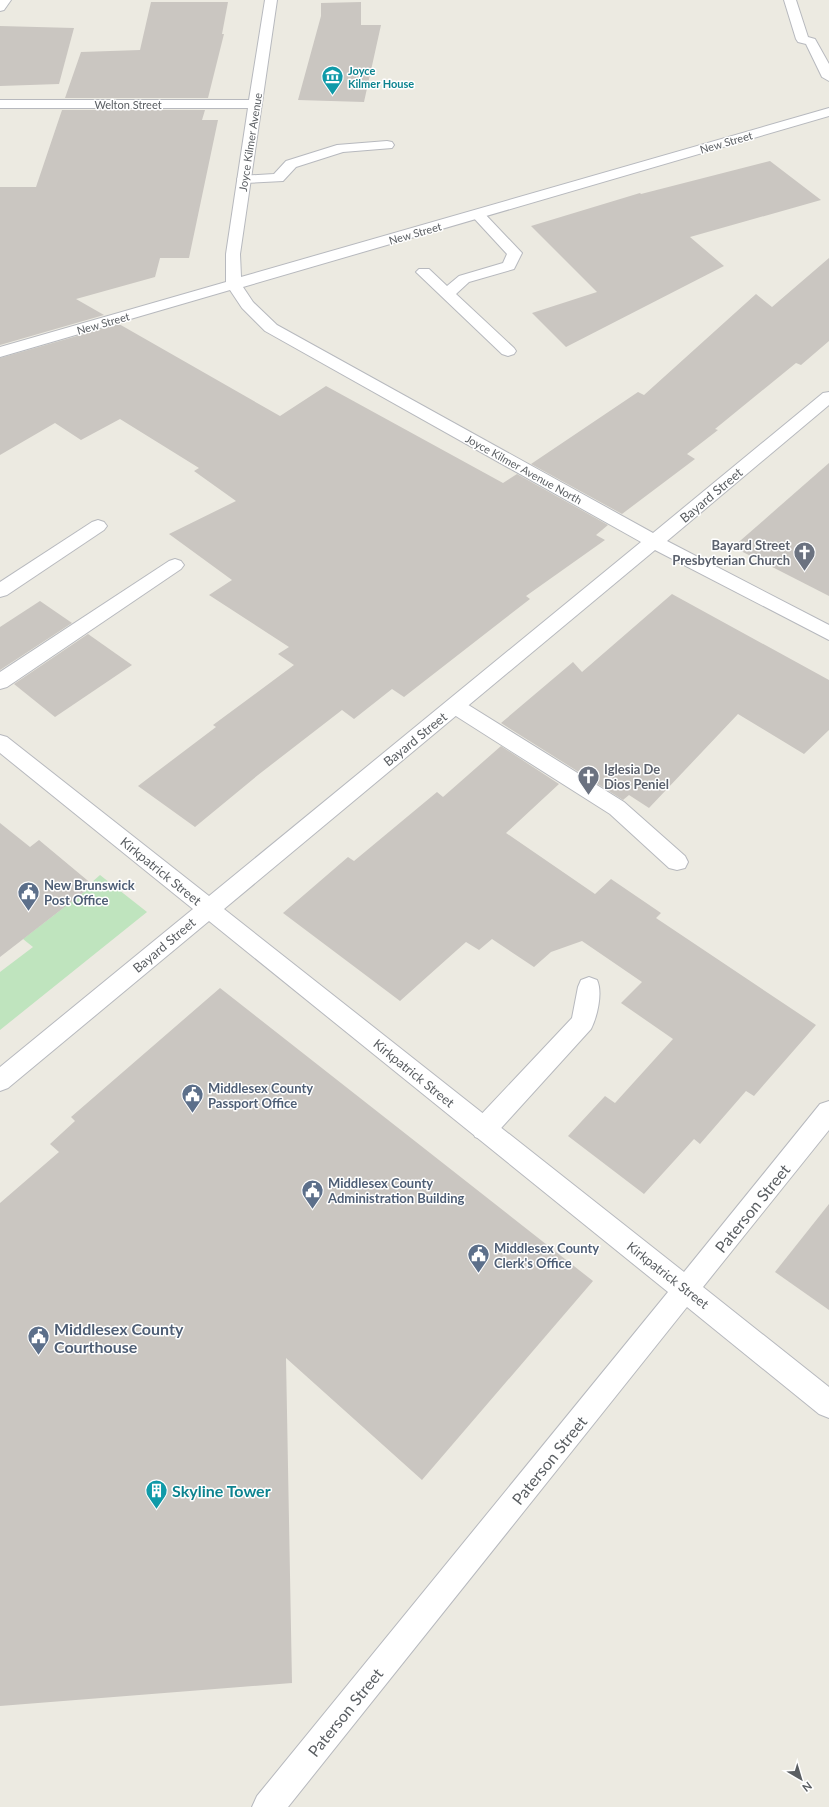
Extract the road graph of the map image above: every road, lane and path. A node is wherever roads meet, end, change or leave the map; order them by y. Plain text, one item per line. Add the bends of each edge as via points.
1 (5, 0) edge
2 (271, 0) edge
3 (790, 0) edge
4 (0, 7) edge
5 (829, 77) edge
6 (0, 104) edge
7 (256, 104) junction
8 (829, 112) edge
9 (387, 145) dead end
10 (244, 179) junction
11 (478, 215) junction
12 (424, 272) dead end
13 (234, 285) junction
14 (447, 294) junction
15 (508, 351) dead end
16 (0, 352) edge
17 (829, 397) edge
18 (98, 526) dead end
19 (655, 542) junction
20 (175, 565) dead end
21 (0, 591) edge
22 (829, 633) edge
23 (0, 682) edge
24 (454, 706) junction
25 (0, 742) edge
26 (676, 862) dead end
27 (208, 909) junction
28 (589, 987) dead end
29 (0, 1081) edge
30 (829, 1112) edge
31 (484, 1129) junction
32 (686, 1290) junction
33 (829, 1404) edge
34 (268, 1807) edge

1 - 4 street
2 - 7 street, Joyce Kilmer Avenue
3 - 5 street via 802,39 811,42
6 - 7 street, Welton Street
7 - 10 street, Joyce Kilmer Avenue
8 - 11 street, New Street
9 - 10 street via 342,148 291,164 278,178
10 - 13 street, Joyce Kilmer Avenue via 233,254
11 - 13 street, New Street
11 - 14 street via 515,253 509,266 464,279
12 - 14 street
13 - 16 street, New Street
13 - 19 street, Joyce Kilmer Avenue North via 247,305 270,328
14 - 15 street
17 - 19 street, Bayard Street
18 - 21 street
19 - 22 street, Joyce Kilmer Avenue North
19 - 24 street, Bayard Street
20 - 23 street
24 - 26 street via 617,808
24 - 27 street, Bayard Street
25 - 27 street, Kirkpatrick Street
27 - 29 street, Bayard Street
27 - 31 street, Kirkpatrick Street
28 - 31 street via 583,1022
30 - 32 street, Paterson Street
31 - 32 street, Kirkpatrick Street
32 - 33 street, Kirkpatrick Street
32 - 34 street, Paterson Street

